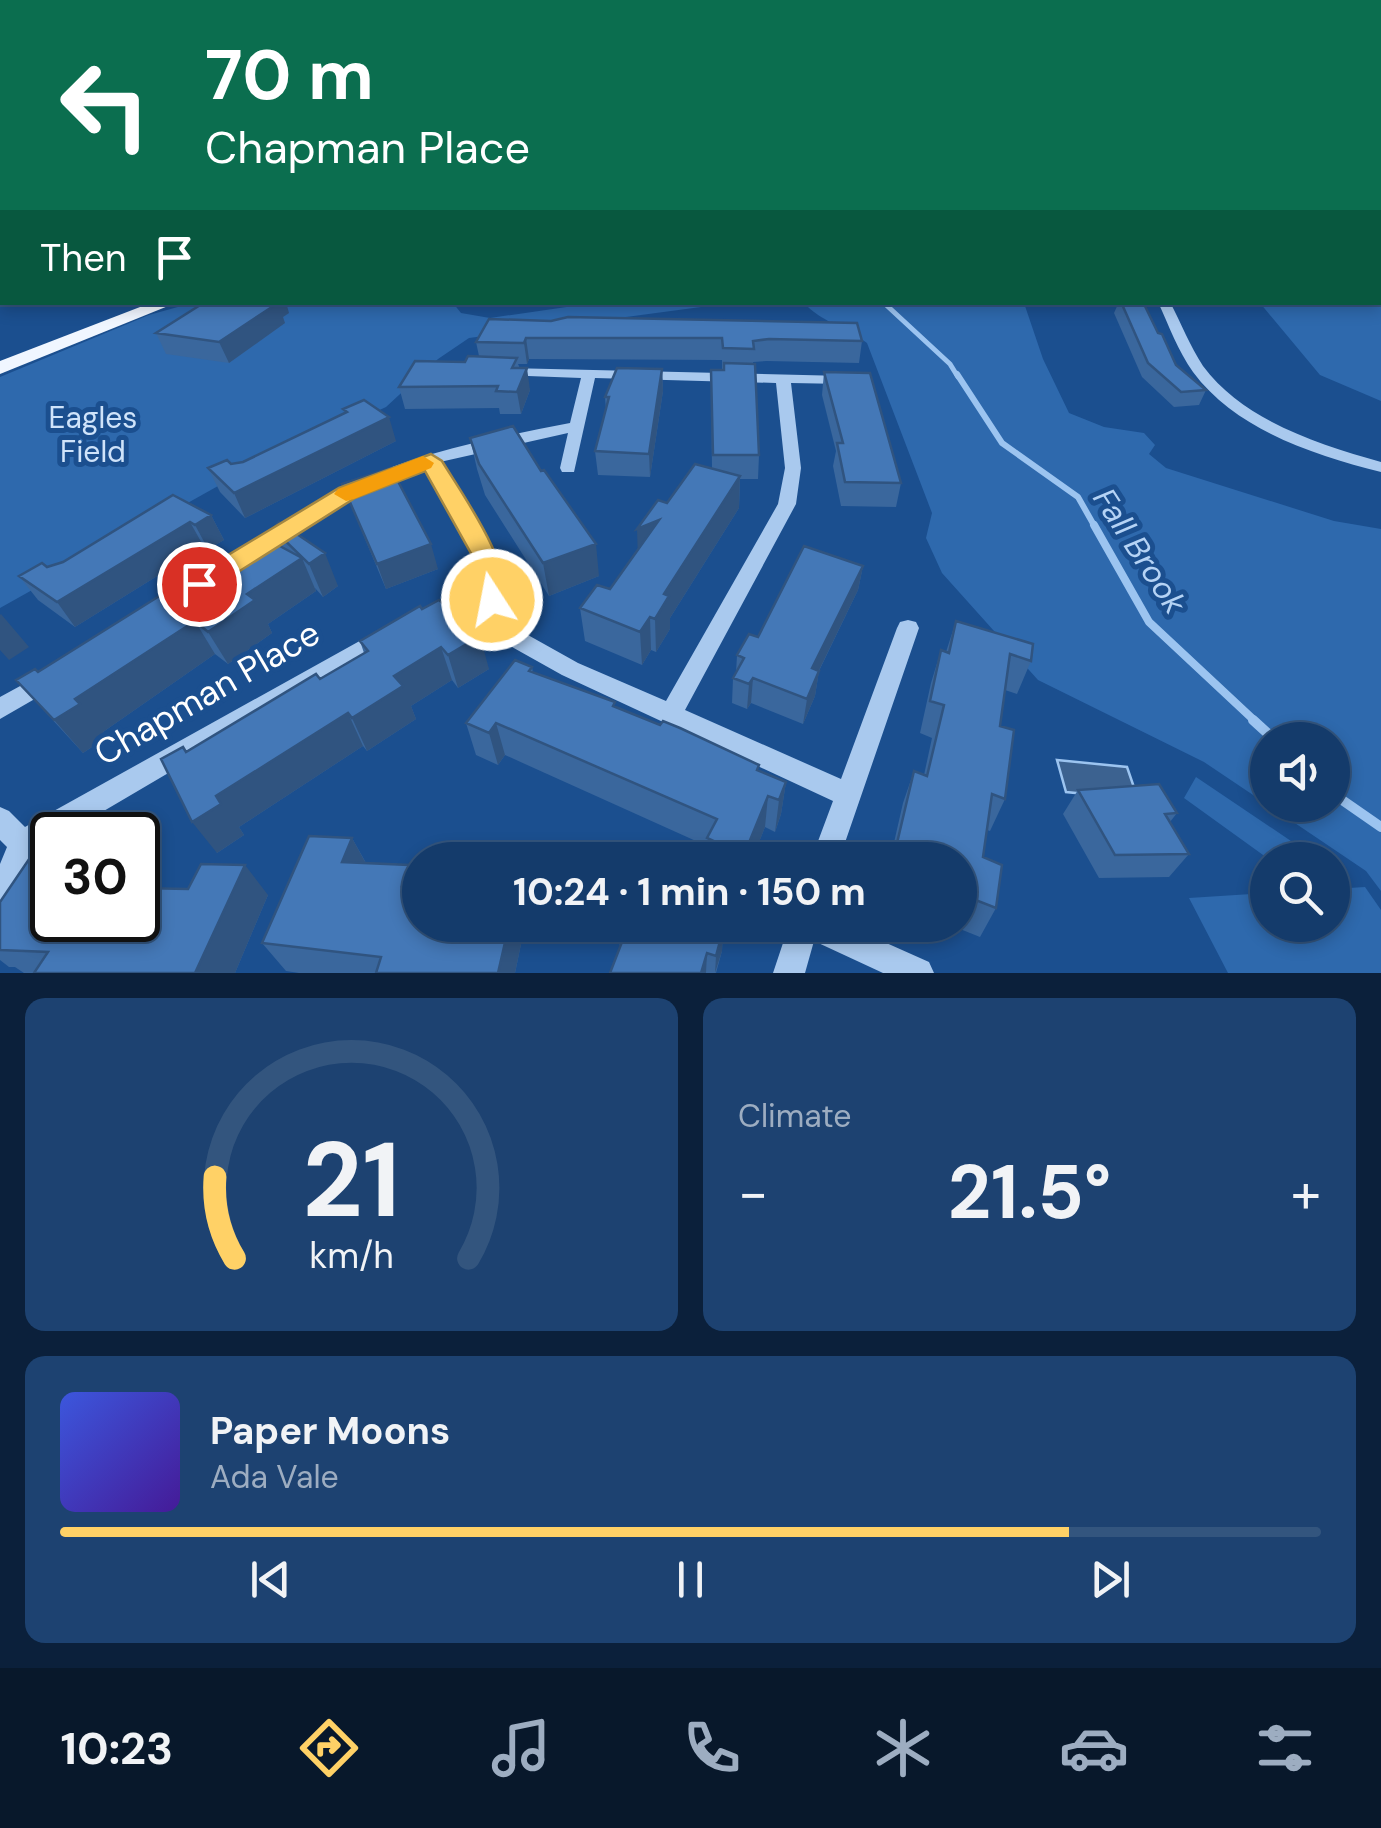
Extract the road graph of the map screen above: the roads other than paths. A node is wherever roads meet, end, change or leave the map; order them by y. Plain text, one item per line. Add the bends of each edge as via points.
1 (162, 305) edge
2 (1165, 305) edge
3 (0, 368) edge
4 (480, 372) edge
5 (589, 375) junction
6 (783, 379) junction
7 (845, 380) edge
8 (575, 428) junction
9 (431, 461) junction
10 (1381, 467) edge
11 (568, 468) dead end
12 (492, 600) junction
13 (133, 626) edge
14 (908, 628) dead end
15 (66, 668) edge
16 (0, 709) edge
17 (671, 714) junction
18 (846, 794) junction
19 (0, 820) edge
20 (831, 842) edge
21 (22, 844) junction
22 (0, 900) edge
23 (799, 942) edge
24 (850, 942) edge
25 (789, 973) edge
26 (918, 973) edge

1 - 3 main road
2 - 10 street via 1189,353 1219,392 1288,435
4 - 5 street
5 - 6 street
5 - 8 street
6 - 7 street
6 - 17 street via 794,468 786,504
8 - 9 street
8 - 11 street
9 - 12 street via 485,557
9 - 13 street via 347,493
12 - 17 street via 502,628 532,649
12 - 21 street, Chapman Place via 390,632
14 - 18 street
15 - 16 street
17 - 18 street
18 - 20 street
19 - 21 street
21 - 22 street
23 - 25 street
24 - 26 street

